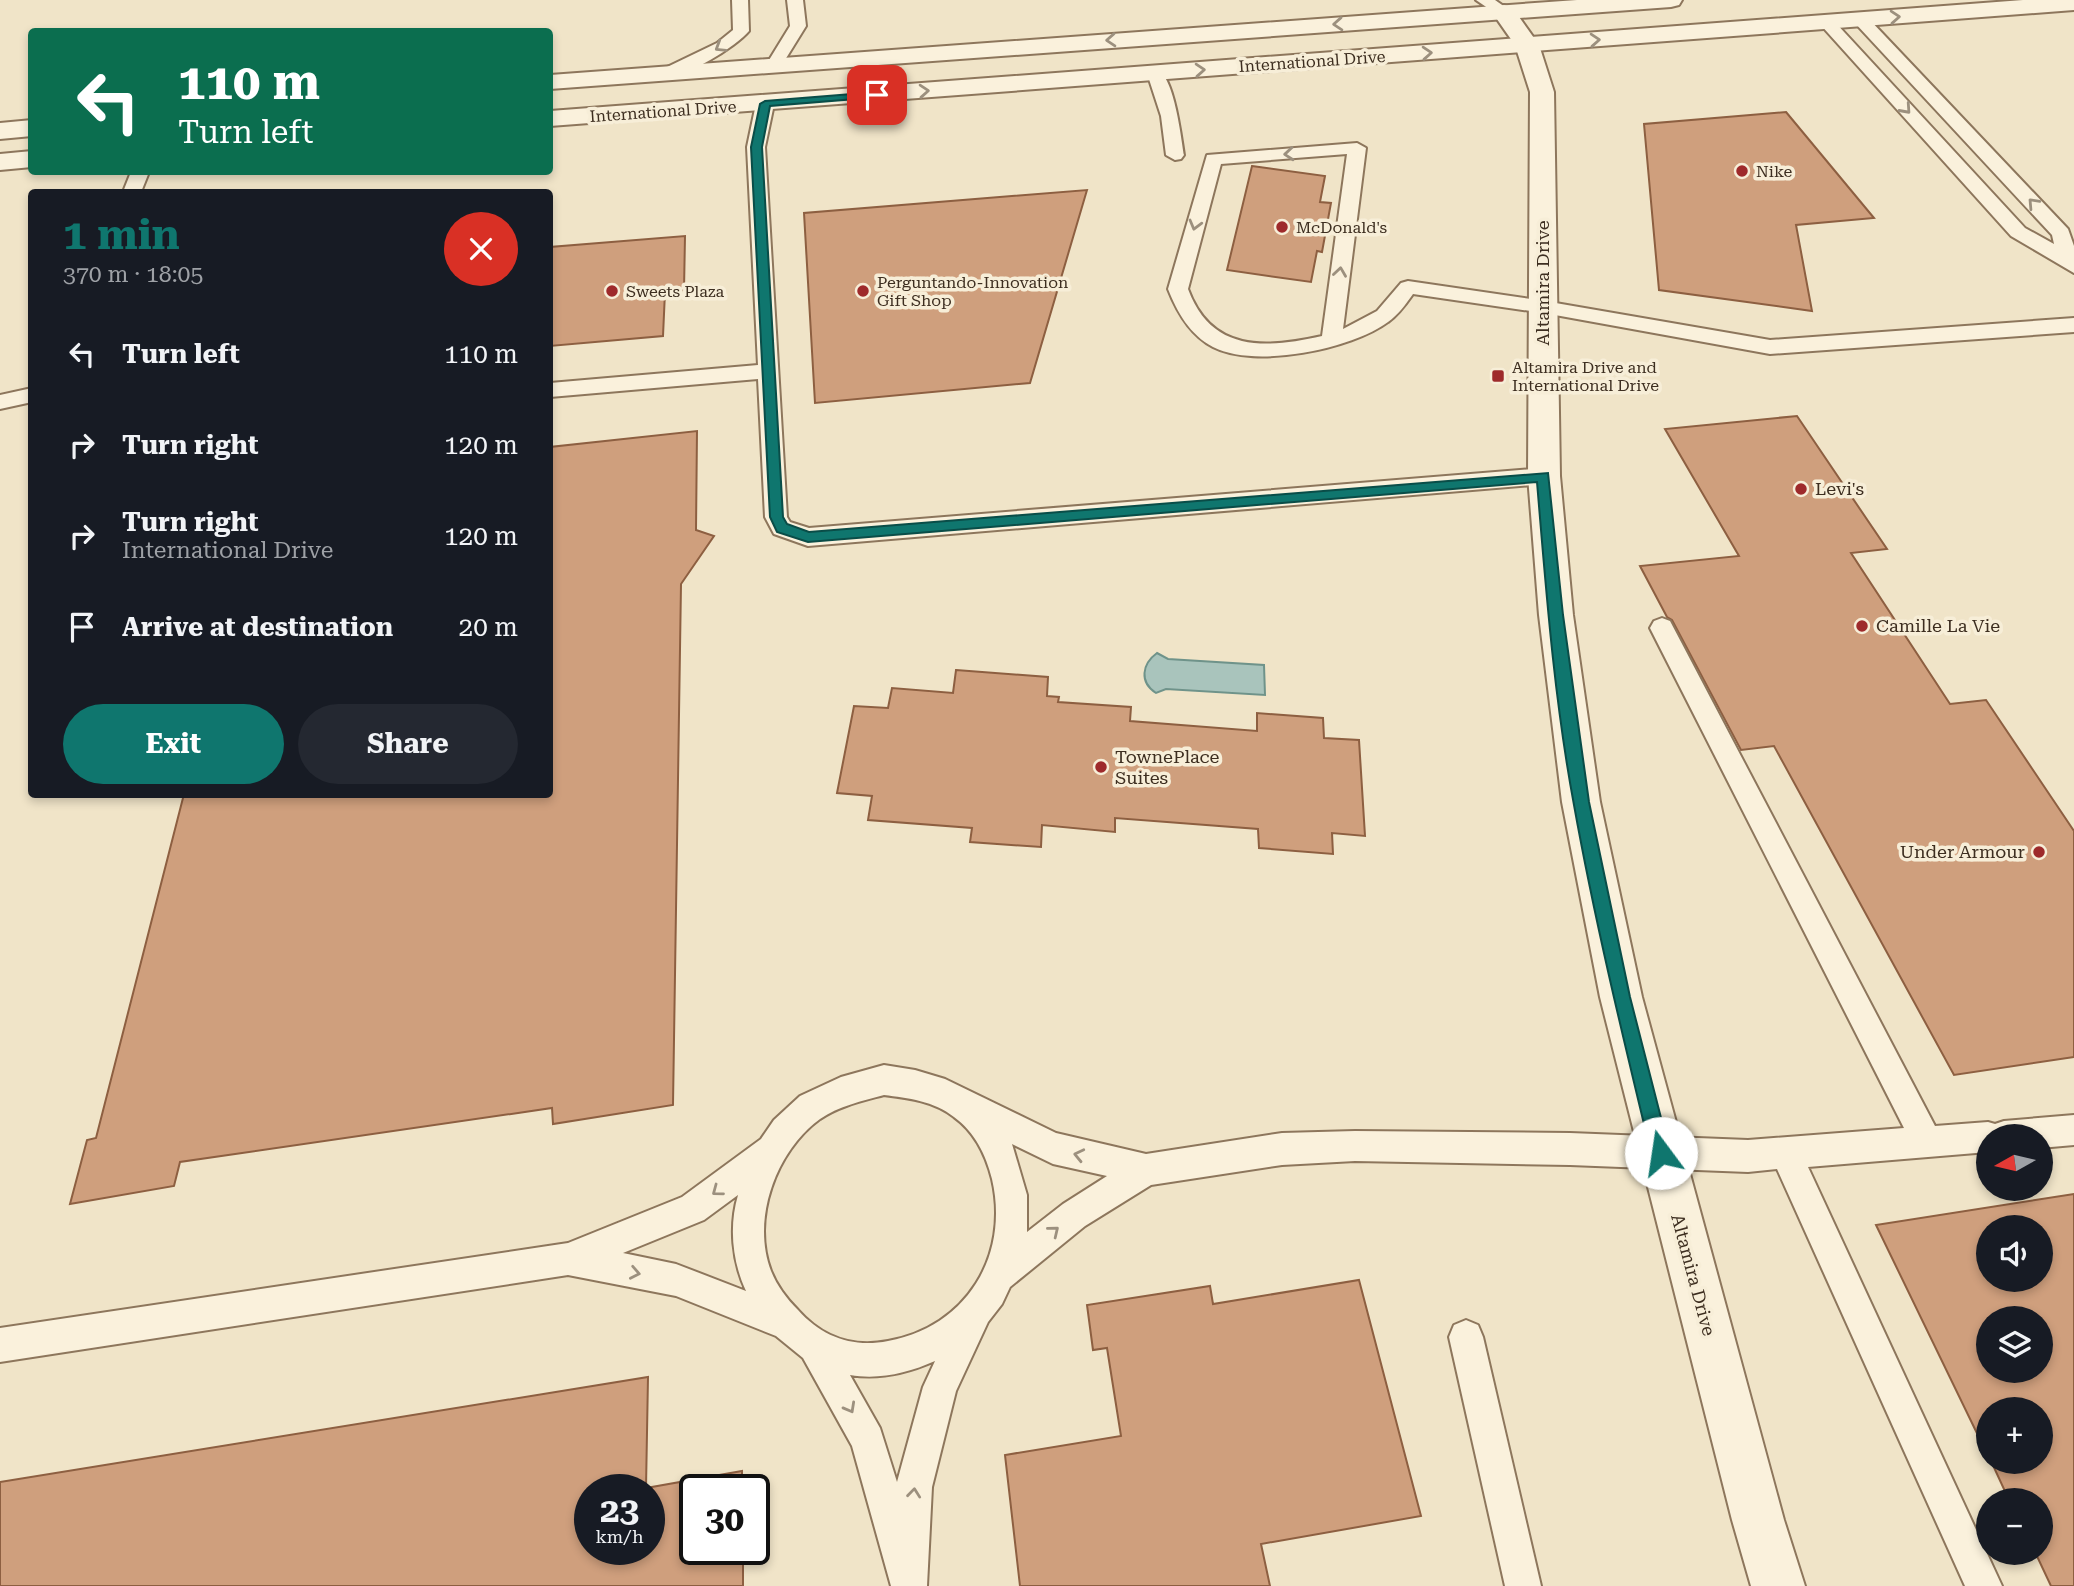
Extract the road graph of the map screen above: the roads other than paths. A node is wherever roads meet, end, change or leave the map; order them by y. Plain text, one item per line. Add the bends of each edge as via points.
1 (740, 0) edge
2 (795, 0) edge
3 (1671, 0) edge
4 (2074, 3) edge
5 (1498, 4) edge
6 (1861, 20) junction
7 (1827, 23) junction
8 (1527, 45) junction
9 (904, 56) junction
10 (774, 65) junction
11 (669, 74) junction
12 (1155, 74) junction
13 (553, 82) edge
14 (765, 104) junction
15 (612, 114) junction
16 (553, 119) edge
17 (28, 128) edge
18 (0, 131) edge
19 (1175, 155) dead end
20 (28, 159) edge
21 (0, 162) edge
22 (2071, 263) edge
23 (1408, 287) joint
24 (1544, 307) junction
25 (2074, 325) edge
26 (1331, 340) junction
27 (768, 370) junction
28 (553, 390) edge
29 (28, 396) edge
30 (0, 402) edge
31 (1544, 476) junction
32 (1662, 628) dead end
33 (965, 1106) junction
34 (2074, 1130) edge
35 (2053, 1132) edge
36 (1976, 1138) edge
37 (1927, 1142) junction
38 (771, 1150) junction
39 (1661, 1153) junction
40 (1786, 1153) junction
41 (1146, 1170) junction
42 (568, 1259) junction
43 (1001, 1274) junction
44 (977, 1313) junction
45 (783, 1322) junction
46 (1466, 1337) dead end
47 (0, 1345) edge
48 (817, 1349) junction
49 (1523, 1586) edge
50 (1779, 1586) edge
51 (1984, 1586) edge

1 -> 11 lane via 741,30 723,46
2 - 10 lane via 798,26
3 - 5 street, International Drive
6 -> 4 street, International Drive
5 - 8 street, Altamira Drive
5 -> 9 street, International Drive
6 - 7 street, International Drive
22 -> 6 lane via 2061,233
8 -> 7 street, International Drive
7 -> 22 lane via 2018,232
12 -> 8 street, International Drive
8 - 24 street, Altamira Drive via 1542,92
9 - 10 street, International Drive
9 - 14 street via 810,80
10 - 11 street, International Drive
10 - 15 street via 692,96
11 - 13 street, International Drive
14 -> 12 street, International Drive
12 - 19 lane via 1170,116
14 - 15 street, International Drive
14 - 27 lane via 756,147
15 - 16 street, International Drive
17 - 18 street
20 - 21 street
23 - 24 lane
23 - 26 lane via 1395,306 1375,321
24 - 25 lane via 1770,347
24 - 31 street, Altamira Drive
26 -> 26 lane via 1357,148 1213,159 1178,289 1185,311 1223,344 1262,350
27 - 28 lane
27 - 31 lane via 776,517 782,528 808,537
29 - 30 lane
31 - 39 street, Altamira Drive via 1556,615 1581,802 1621,997
32 - 37 lane
33 - 38 lane via 927,1086 884,1080 841,1091 821,1102 802,1115
41 -> 33 lane via 1054,1149
33 - 43 lane via 994,1139 1012,1182 1013,1231
34 - 35 lane
36 - 37 lane
37 - 40 lane
38 -> 42 lane via 693,1209
38 - 45 lane via 752,1195 748,1244 759,1286
39 - 40 lane via 1748,1157
39 - 41 lane via 1354,1146 1282,1149
39 - 50 street, Altamira Drive
40 - 51 lane
43 -> 41 lane via 1074,1215
42 -> 45 lane via 676,1280
42 - 47 lane
43 - 44 lane
44 - 48 lane via 943,1342 902,1359 857,1361
48 -> 44 lane via 868,1440 909,1586 914,1487 940,1387
45 - 48 lane
46 - 49 lane

